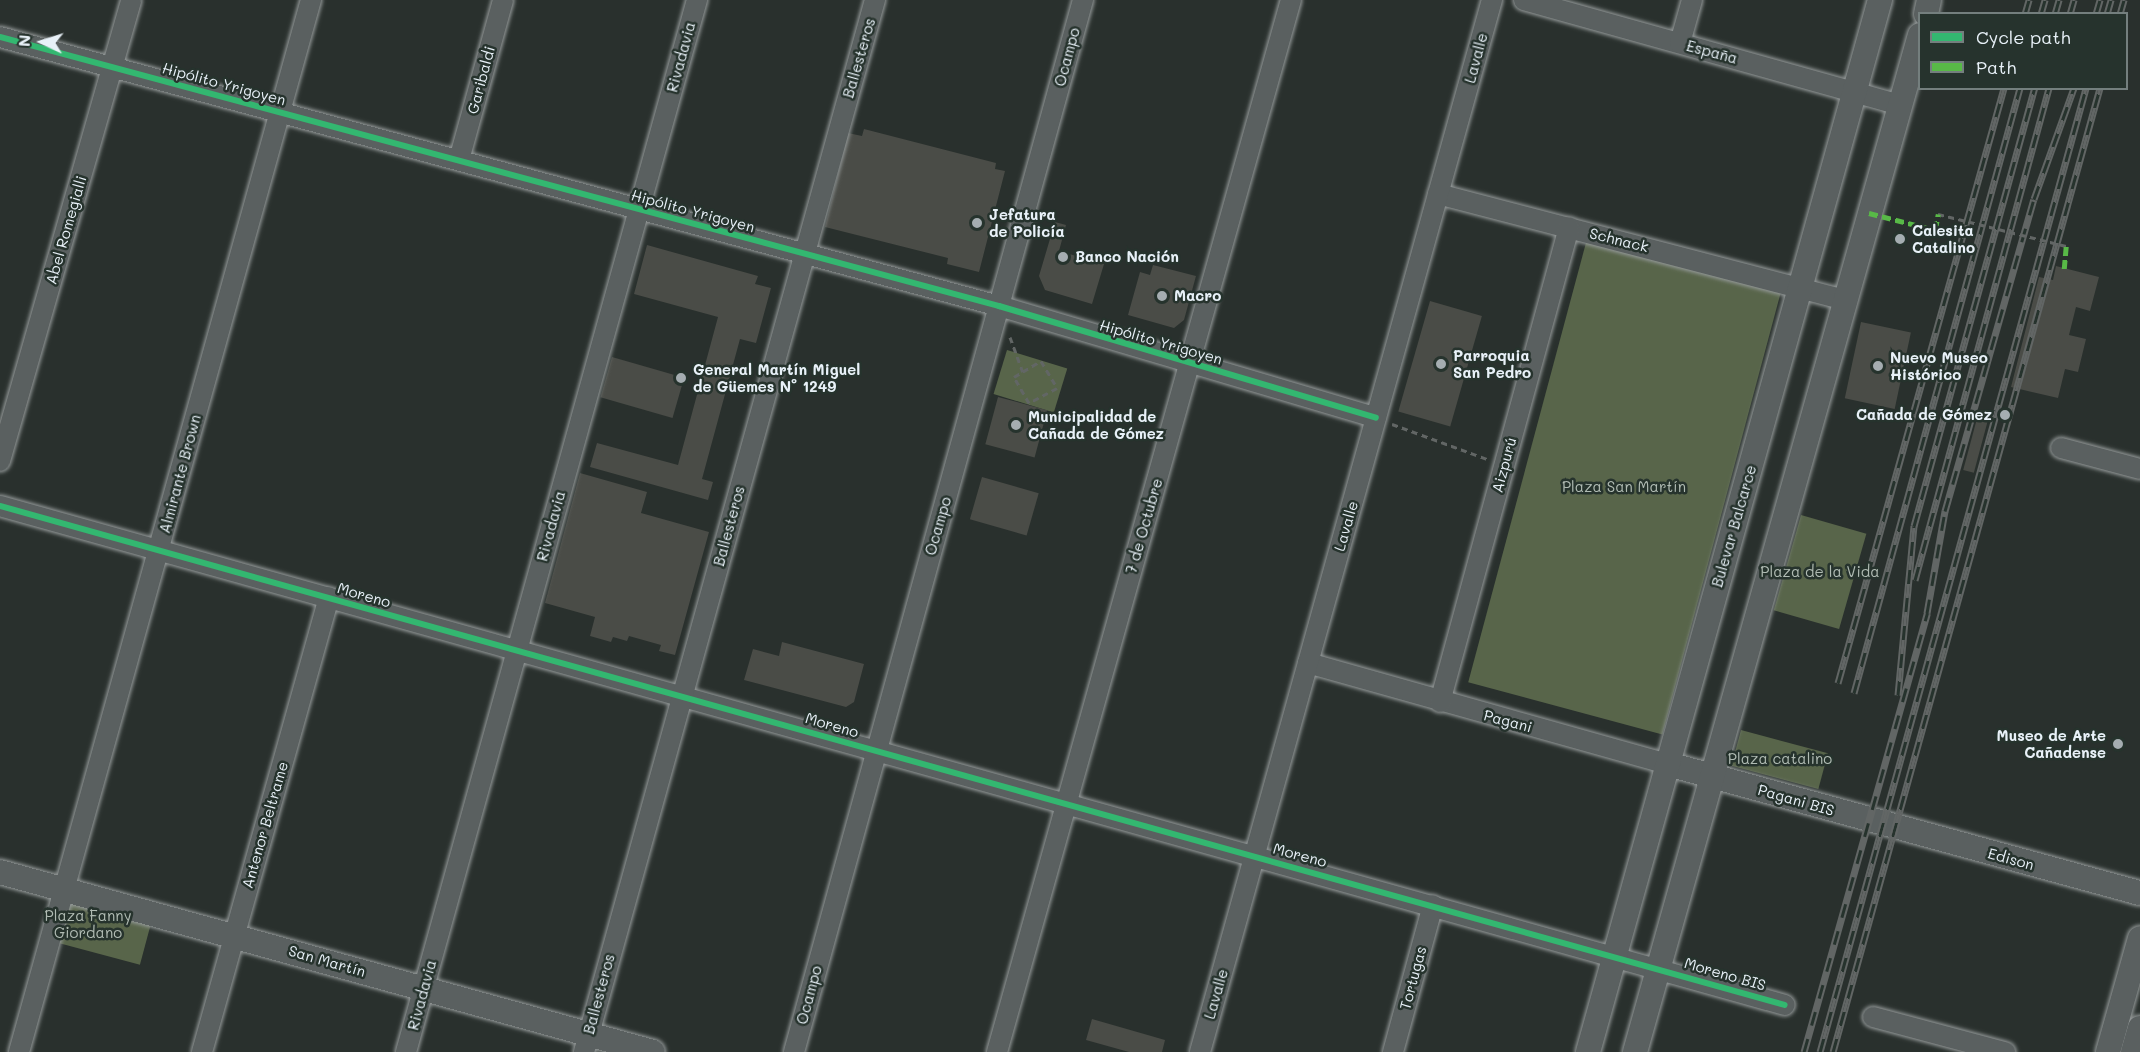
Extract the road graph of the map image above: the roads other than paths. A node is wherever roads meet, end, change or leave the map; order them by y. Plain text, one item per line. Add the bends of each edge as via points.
1 (131, 0) edge
2 (311, 0) edge
3 (503, 0) edge
4 (696, 0) edge
5 (875, 0) edge
6 (1083, 0) edge
7 (1291, 0) edge
8 (1492, 0) edge
9 (1524, 0) edge
10 (1692, 0) edge
11 (1880, 0) edge
12 (0, 37) edge
13 (1918, 42) edge
14 (1680, 43) junction
15 (113, 66) junction
16 (1854, 92) junction
17 (1900, 105) junction
18 (280, 112) junction
19 (459, 160) junction
20 (1438, 194) junction
21 (639, 209) junction
22 (1569, 227) junction
23 (805, 254) junction
24 (1800, 287) junction
25 (1844, 300) junction
26 (999, 306) junction
27 (1190, 363) junction
28 (1376, 418) junction
29 (2061, 448) dead end
30 (0, 461) edge
31 (2140, 469) edge
32 (0, 506) edge
33 (159, 550) junction
34 (329, 597) junction
35 (517, 650) junction
36 (1308, 663) junction
37 (682, 696) junction
38 (1440, 702) junction
39 (876, 750) junction
40 (1668, 764) junction
41 (1709, 775) junction
42 (1067, 803) junction
43 (1882, 825) joint
44 (1255, 855) junction
45 (0, 872) edge
46 (66, 889) junction
47 (2140, 892) edge
48 (1433, 904) junction
49 (235, 936) junction
50 (2140, 938) edge
51 (1615, 955) junction
52 (1658, 967) junction
53 (424, 988) junction
54 (1785, 1005) dead end
55 (1873, 1017) dead end
56 (2140, 1028) edge
57 (586, 1043) edge
58 (19, 1052) edge
59 (202, 1052) edge
60 (406, 1052) edge
61 (653, 1052) edge
62 (794, 1052) edge
63 (997, 1052) edge
64 (1200, 1052) edge
65 (1393, 1052) edge
66 (1588, 1052) edge
67 (1635, 1052) edge
68 (2005, 1052) edge
69 (2108, 1052) edge
70 (2133, 1052) edge

1 - 15 street, Abel Romegialli
2 - 18 street, Almirante Brown
3 - 19 street, Garibaldi
4 - 21 street, Rivadavia
5 - 23 street, Ballesteros
6 - 26 street, Ocampo
7 - 27 street, 7 de Octubre
8 - 20 street, Lavalle
9 - 14 street, España
10 - 14 street
11 - 16 main road, Bulevar Balcarce
12 - 15 street, Hipólito Yrigoyen
13 - 17 main road
14 - 16 street, España
15 - 18 street, Hipólito Yrigoyen
15 - 30 street, Abel Romegialli
16 - 17 street, España
16 - 24 main road, Bulevar Balcarce
17 - 25 main road
18 - 19 street, Hipólito Yrigoyen
18 - 33 street, Almirante Brown
19 - 21 street, Hipólito Yrigoyen
20 - 22 street, Schnack
20 - 28 street, Lavalle
21 - 23 street, Hipólito Yrigoyen
21 - 35 street, Rivadavia
22 - 24 street, Schnack
22 - 38 street, Aizpurú
23 - 26 street, Hipólito Yrigoyen
23 - 37 street, Ballesteros
24 - 25 street, Schnack
24 - 40 main road, Bulevar Balcarce
25 - 41 main road
26 - 27 street, Hipólito Yrigoyen
26 - 39 street, Ocampo
27 - 28 street, Hipólito Yrigoyen
27 - 42 street, 7 de Octubre
28 - 36 street, Lavalle
29 - 31 street
32 - 33 street, Moreno
33 - 34 street, Moreno
33 - 46 street, Almirante Brown
34 - 35 street, Moreno
34 - 49 street, Antenor Beltrame
35 - 37 street, Moreno
35 - 53 street, Rivadavia
36 - 38 street, Pagani
36 - 44 street, Lavalle
37 - 39 street, Moreno
37 - 57 street, Ballesteros
38 - 40 street, Pagani
39 - 42 street, Moreno
39 - 62 street, Ocampo
40 - 41 main road, Pagani
40 - 51 main road, Bulevar Balcarce
41 - 43 main road, Pagani BIS
41 - 52 main road
42 - 44 street, Moreno
42 - 63 street, 7 de Octubre
43 - 47 main road, Edison
44 - 48 street, Moreno
44 - 64 street, Lavalle
45 - 46 main road, San Martín
46 - 49 main road, San Martín
46 - 58 street, Almirante Brown
48 - 51 street, Moreno
48 - 65 street, Tortugas
49 - 53 main road, San Martín
49 - 59 street, Antenor Beltrame
50 - 69 main road
51 - 52 street, Moreno
51 - 66 main road, Bulevar Balcarce
52 - 54 street, Moreno BIS
52 - 67 main road
53 - 57 main road, San Martín
53 - 60 street, Rivadavia
55 - 68 street
56 - 70 main road
57 - 61 main road, San Martín

